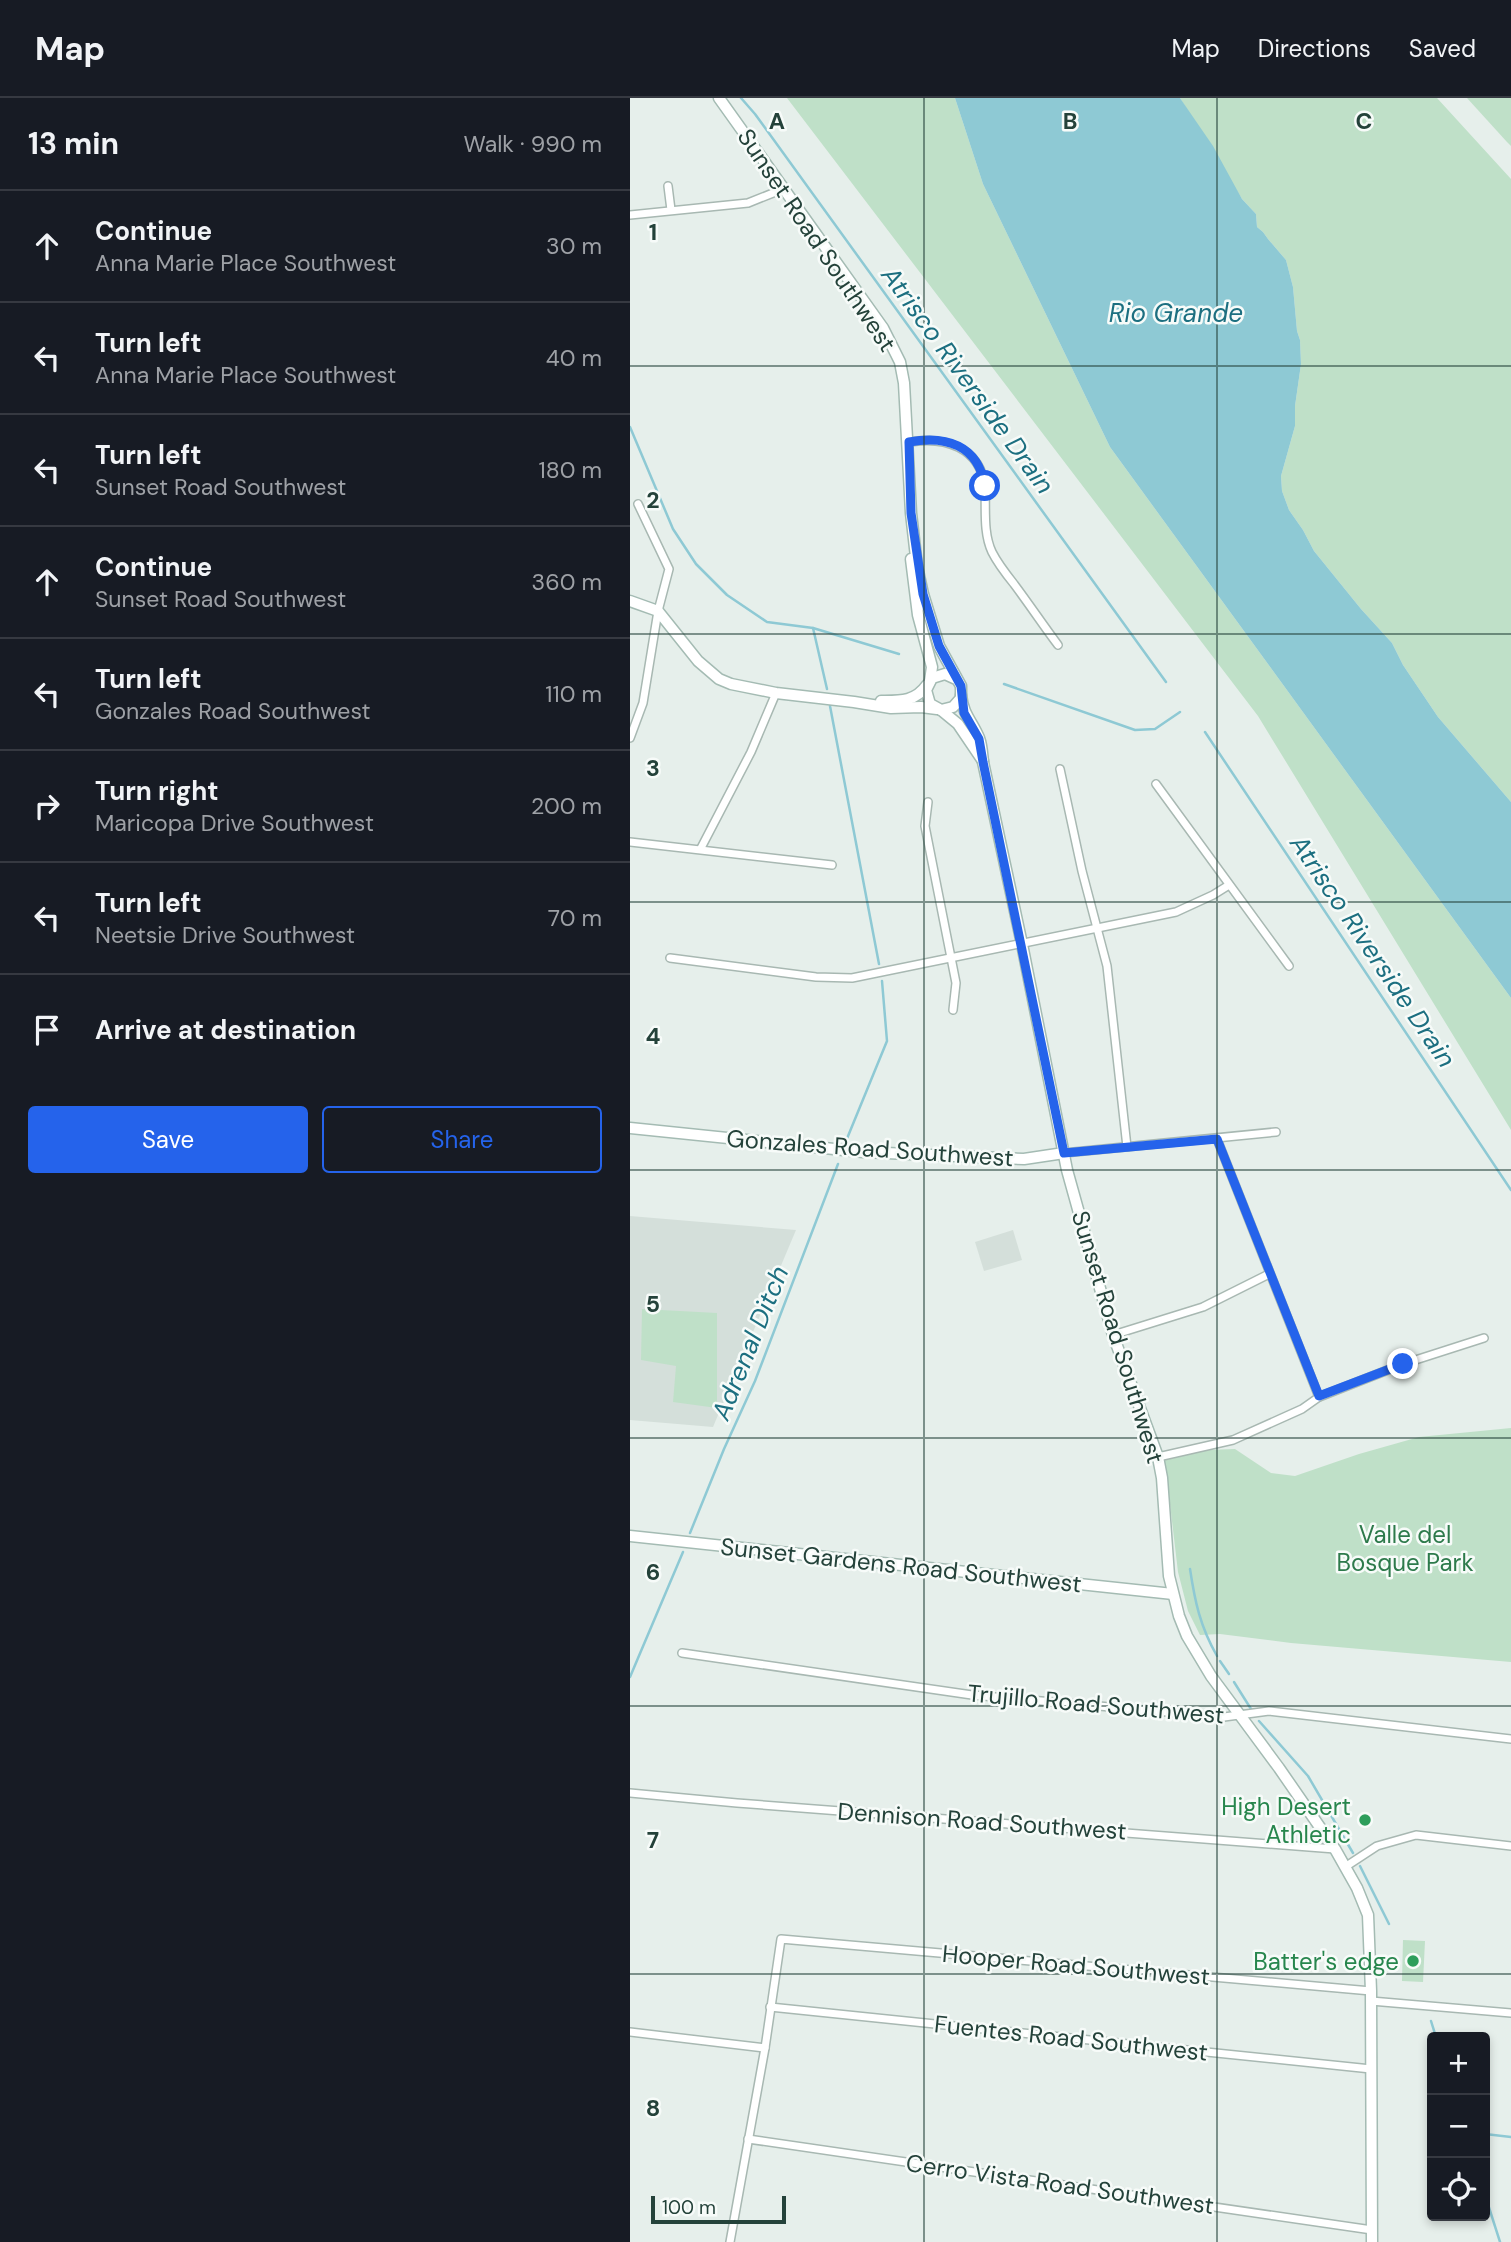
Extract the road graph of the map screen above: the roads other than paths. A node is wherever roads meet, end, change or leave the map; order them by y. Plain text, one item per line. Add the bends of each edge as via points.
1 (719, 98) edge
2 (668, 186) dead end
3 (783, 189) junction
4 (671, 210) junction
5 (630, 215) edge
6 (909, 442) junction
7 (638, 504) dead end
8 (911, 513) junction
9 (630, 601) edge
10 (658, 611) junction
11 (1058, 645) dead end
12 (956, 679) junction
13 (928, 683) junction
14 (776, 693) junction
15 (961, 695) junction
16 (854, 702) junction
17 (939, 709) junction
18 (630, 738) edge
19 (983, 762) junction
20 (1060, 769) dead end
21 (1156, 784) dead end
22 (928, 802) dead end
23 (630, 842) edge
24 (701, 849) junction
25 (832, 864) dead end
26 (1229, 885) junction
27 (1098, 928) junction
28 (1022, 944) junction
29 (670, 958) dead end
30 (952, 958) junction
31 (1289, 966) dead end
32 (953, 1010) dead end
33 (630, 1128) edge
34 (1276, 1132) dead end
35 (1217, 1139) junction
36 (1127, 1147) junction
37 (1064, 1153) junction
38 (1269, 1274) junction
39 (1112, 1335) junction
40 (1484, 1338) dead end
41 (1319, 1396) junction
42 (1158, 1457) junction
43 (630, 1536) edge
44 (1172, 1594) junction
45 (682, 1653) dead end
46 (1241, 1715) junction
47 (1511, 1739) edge
48 (630, 1793) edge
49 (1511, 1846) edge
50 (1335, 1849) junction
51 (1345, 1867) junction
52 (1371, 1996) junction
53 (770, 2007) junction
54 (1511, 2013) edge
55 (630, 2032) edge
56 (765, 2048) junction
57 (1371, 2069) junction
58 (748, 2138) junction
59 (1372, 2230) junction
60 (730, 2242) edge
61 (1372, 2242) edge

1 - 3 street, Sunset Road Southwest
2 - 4 street
3 - 4 street via 748,203
3 - 6 street, Sunset Road Southwest via 883,328 900,362
4 - 5 street
6 - 8 street, Sunset Road Southwest
6 - 11 street via 946,441 976,462 983,478 992,552
7 - 10 street via 669,569
8 - 12 street, Sunset Road Southwest via 923,594 939,646
8 - 13 street, Sunset Road Southwest via 912,574 932,667
9 - 10 street
10 - 14 street via 698,661 719,679
10 - 18 street via 643,703
12 - 13 street via 942,674
12 - 15 street
13 - 16 street via 904,701
13 - 17 street via 928,701
14 - 16 street
14 - 24 street
15 - 17 street via 953,707
15 - 19 street, Sunset Road Southwest via 964,713 982,746
16 - 17 street via 896,709
17 - 19 street, Sunset Road Southwest via 965,733
19 - 28 street, Sunset Road Southwest
20 - 27 street
21 - 26 street
22 - 30 street via 925,826
23 - 24 street
24 - 25 street
26 - 27 street via 1176,912
26 - 31 street
27 - 28 street
27 - 36 street via 1107,966
28 - 30 street
28 - 37 street, Sunset Road Southwest
29 - 30 street via 852,978
30 - 32 street via 957,990
33 - 37 street, Gonzales Road Southwest via 863,1152 1024,1159
34 - 35 street, Gonzales Road Southwest
35 - 36 street, Gonzales Road Southwest
35 - 38 street
36 - 37 street, Gonzales Road Southwest
37 - 39 street, Sunset Road Southwest
38 - 39 street via 1203,1307
38 - 41 street
39 - 42 street, Sunset Road Southwest
40 - 41 street
41 - 42 street via 1302,1409 1233,1440
42 - 44 street, Sunset Road Southwest
43 - 44 street, Sunset Gardens Road Southwest
44 - 46 street, Sunset Road Southwest via 1187,1636
45 - 46 street, Trujillo Road Southwest via 972,1695
46 - 47 street, Trujillo Road Southwest via 1269,1711
46 - 50 street, Sunset Road Southwest
48 - 50 street, Dennison Road Southwest
49 - 51 street via 1416,1835 1377,1846
50 - 51 street, Sunset Road Southwest
51 - 52 street, Sunset Road Southwest via 1368,1915
52 - 53 street, Hooper Road Southwest via 781,1939
52 - 54 street, Hooper Road Southwest
52 - 57 street, Sunset Road Southwest
53 - 56 street
53 - 57 street, Fuentes Road Southwest
55 - 56 street
56 - 58 street
57 - 59 street, Sunset Road Southwest
58 - 59 street, Cerro Vista Road Southwest
58 - 60 street
59 - 61 street, Sunset Road Southwest

